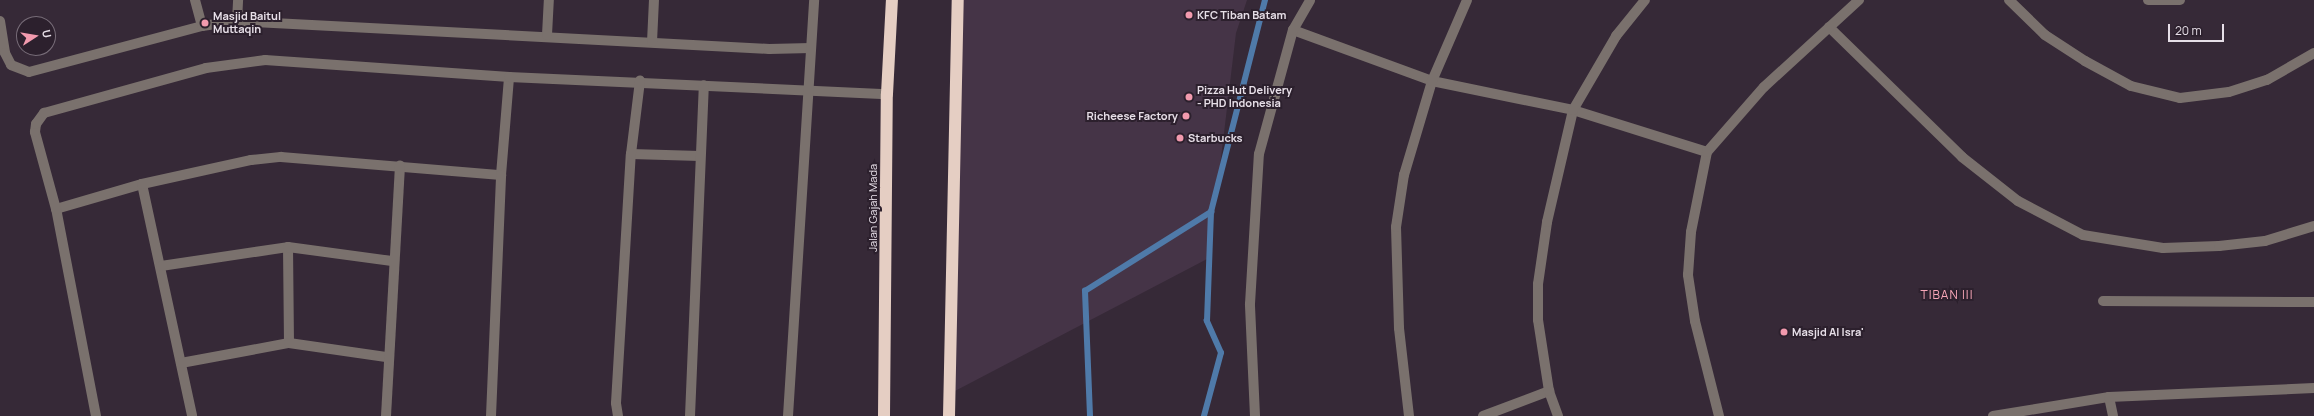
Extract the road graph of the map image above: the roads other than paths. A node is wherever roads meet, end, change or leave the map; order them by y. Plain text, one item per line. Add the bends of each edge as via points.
1 (196, 0) edge
2 (238, 0) edge
3 (549, 0) edge
4 (654, 0) edge
5 (814, 0) edge
6 (892, 0) edge
7 (958, 0) edge
8 (1310, 0) edge
9 (1467, 0) edge
10 (1645, 0) edge
11 (1859, 0) edge
12 (2009, 0) edge
13 (2148, 0) edge
14 (2180, 0) edge
15 (0, 21) edge
16 (237, 21) junction
17 (202, 26) junction
18 (1829, 27) junction
19 (1293, 30) junction
20 (547, 35) junction
21 (652, 42) junction
22 (811, 48) junction
23 (2314, 53) edge
24 (509, 77) junction
25 (1432, 80) junction
26 (640, 81) junction
27 (704, 85) junction
28 (809, 90) junction
29 (887, 94) junction
30 (1573, 110) junction
31 (1707, 152) junction
32 (632, 154) junction
33 (700, 156) junction
34 (400, 165) junction
35 (501, 175) junction
36 (142, 184) junction
37 (56, 209) junction
38 (2314, 226) edge
39 (288, 247) junction
40 (392, 262) junction
41 (161, 266) junction
42 (2103, 301) dead end
43 (2314, 302) edge
44 (289, 343) junction
45 (386, 357) junction
46 (181, 364) junction
47 (2314, 388) edge
48 (1549, 391) junction
49 (2109, 397) junction
50 (96, 416) edge
51 (192, 416) edge
52 (386, 416) edge
53 (491, 416) edge
54 (618, 416) edge
55 (690, 416) edge
56 (788, 416) edge
57 (884, 416) edge
58 (949, 416) edge
59 (1255, 416) edge
60 (1408, 416) edge
61 (1483, 416) edge
62 (1558, 416) edge
63 (1719, 416) edge
64 (1993, 416) edge
65 (2113, 416) edge

1 - 17 street
2 - 16 street
3 - 20 street
4 - 21 street
5 - 22 street
6 - 29 highway, Jalan Gajah Mada
7 - 58 highway
8 - 19 street
9 - 25 street
10 - 30 street via 1616,36
11 - 18 street
12 - 23 street via 2045,35 2085,62 2131,86 2180,98 2229,92 2267,80
13 - 14 street
15 - 17 street via 5,53 11,65 29,72
16 - 17 street
16 - 20 street
18 - 31 street via 1764,87
18 - 38 street via 1962,157 2018,201 2083,235 2163,248 2219,246 2265,241
19 - 25 street
19 - 59 street via 1259,154 1250,304
20 - 21 street
21 - 22 street
22 - 28 street
24 - 26 street
24 - 35 street
24 - 37 street via 245,61 44,113 36,124 35,132
25 - 30 street
25 - 60 street via 1404,175 1396,227 1398,313
26 - 27 street
26 - 32 street
27 - 28 street
27 - 33 street
28 - 29 street
28 - 56 street
29 - 57 highway, Jalan Gajah Mada
30 - 31 street
30 - 48 street via 1547,222 1538,284 1538,320
31 - 63 street via 1691,232 1688,275 1695,321
32 - 33 street
32 - 54 street via 616,403
33 - 55 street
34 - 35 street
34 - 36 street via 281,157 251,160
34 - 40 street
35 - 53 street
36 - 37 street
36 - 41 street
37 - 50 street
39 - 40 street
39 - 41 street
39 - 44 street
40 - 45 street
41 - 46 street
42 - 43 street
44 - 45 street
44 - 46 street
45 - 52 street
46 - 51 street
47 - 49 street
48 - 61 street
48 - 62 street
49 - 64 street
49 - 65 street

